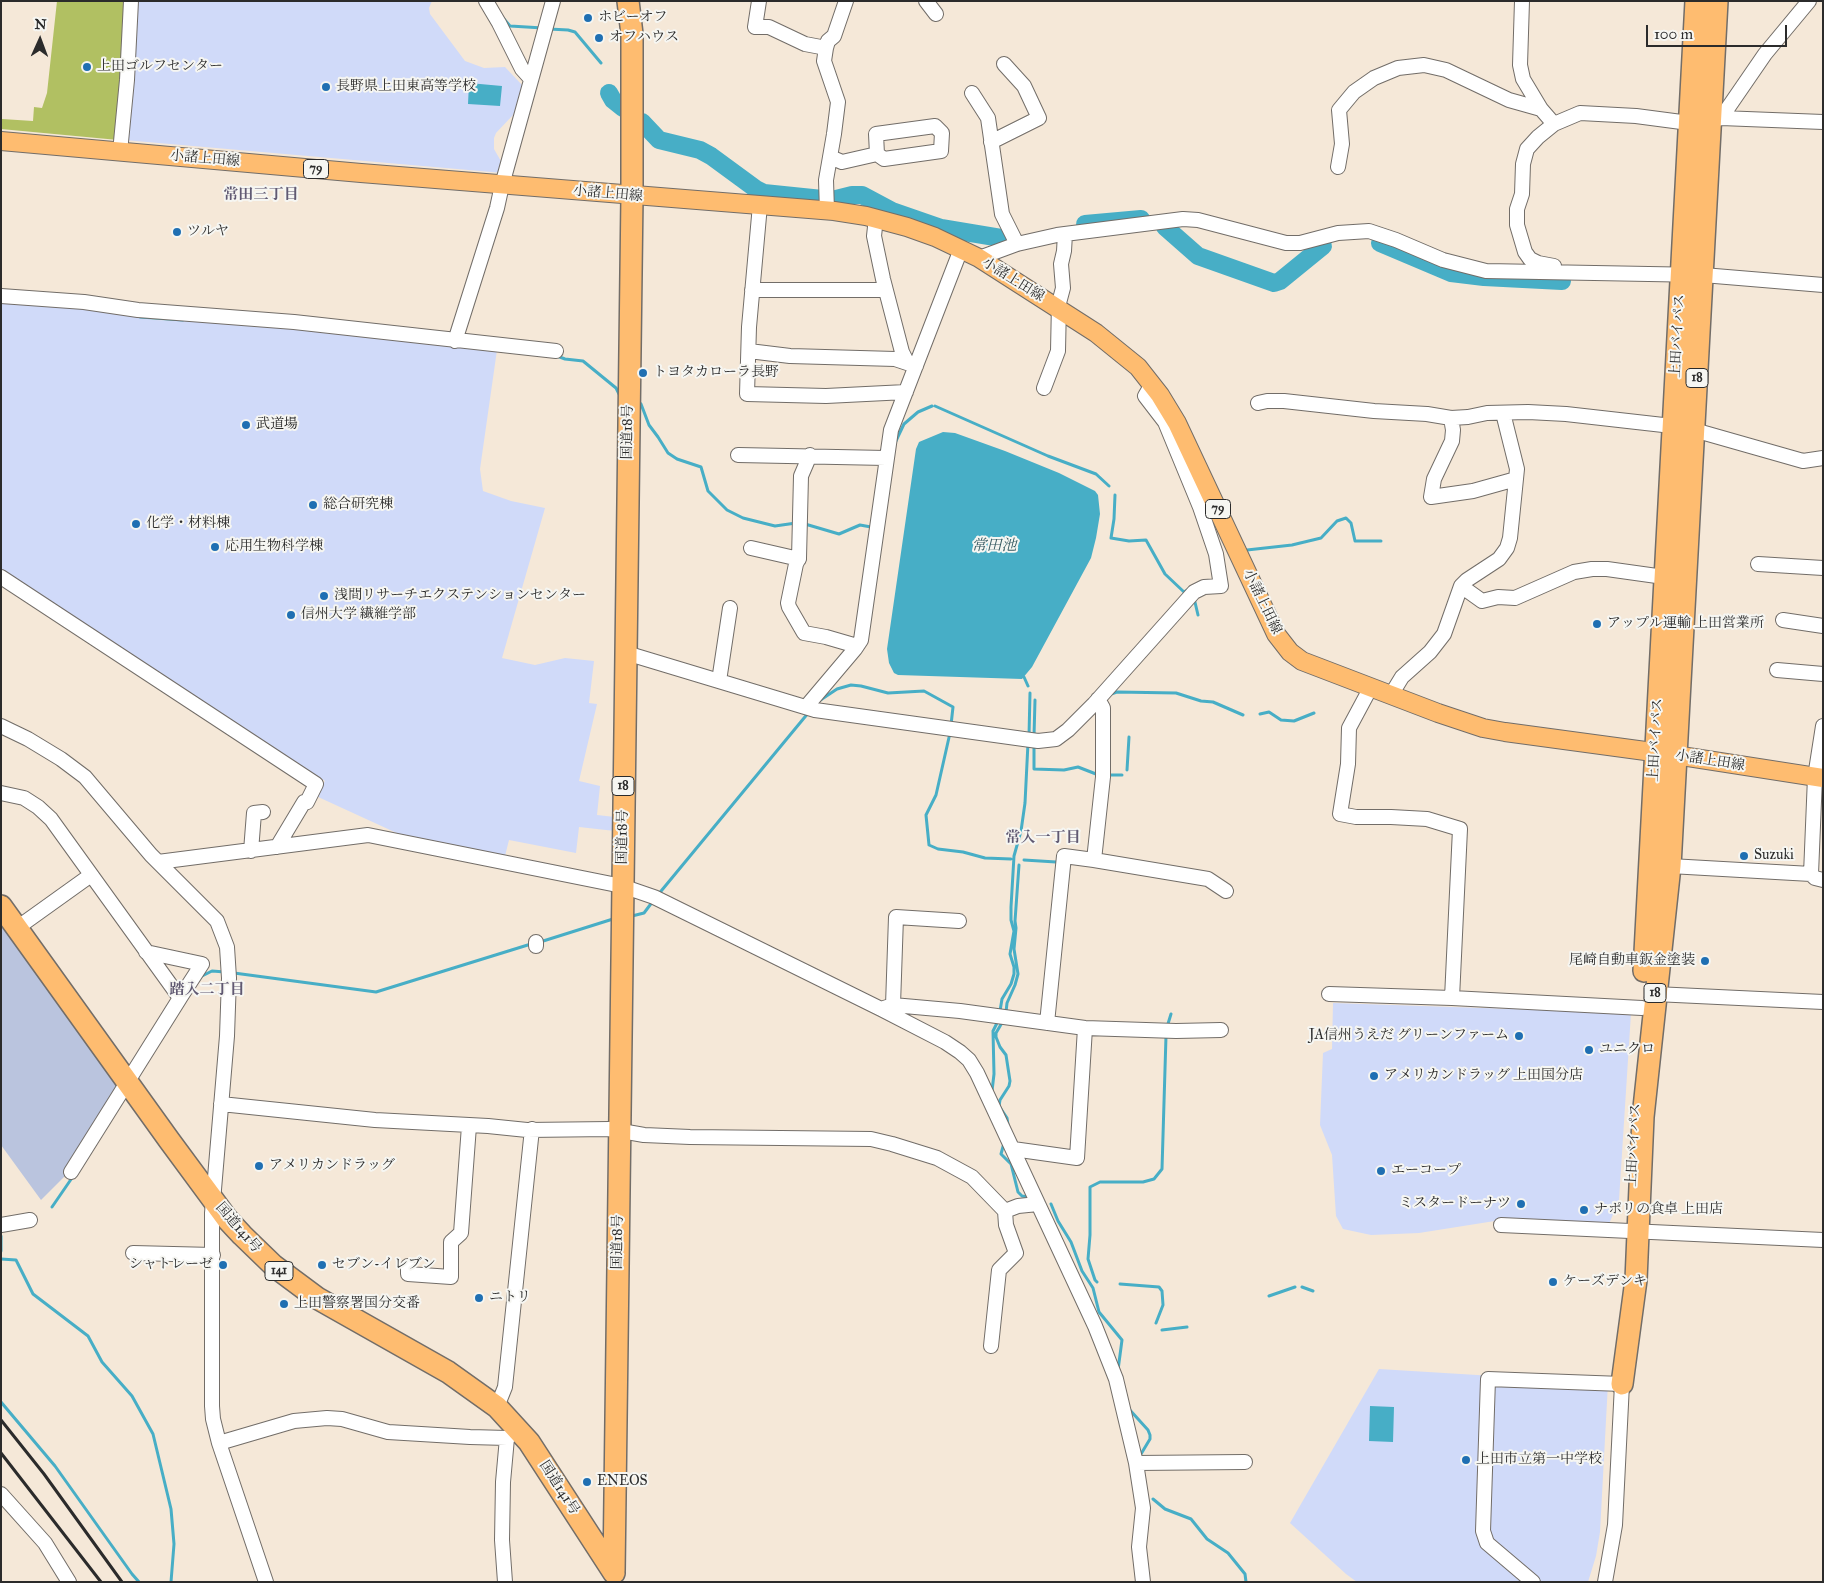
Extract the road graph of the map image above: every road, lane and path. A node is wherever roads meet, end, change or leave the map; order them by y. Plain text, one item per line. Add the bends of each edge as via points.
1 (131, 1) edge
2 (486, 1) edge
3 (553, 1) edge
4 (628, 1) edge
5 (759, 1) edge
6 (846, 1) edge
7 (926, 1) edge
8 (1522, 1) edge
9 (1696, 1) edge
10 (1717, 1) edge
11 (1809, 1) edge
12 (936, 14) dead end
13 (826, 48) junction
14 (1004, 64) dead end
15 (532, 79) junction
16 (972, 93) dead end
17 (1540, 109) junction
18 (1716, 119) junction
19 (1823, 122) edge
20 (1689, 123) junction
21 (1554, 124) junction
22 (1, 141) edge
23 (991, 142) junction
24 (120, 152) junction
25 (877, 154) junction
26 (830, 157) junction
27 (1338, 167) dead end
28 (502, 184) junction
29 (632, 196) junction
30 (760, 205) junction
31 (827, 211) junction
32 (876, 218) junction
33 (1065, 234) junction
34 (1017, 244) junction
35 (961, 249) junction
36 (979, 258) junction
37 (1566, 273) junction
38 (1681, 274) junction
39 (1703, 275) junction
40 (1823, 285) edge
41 (752, 290) junction
42 (885, 290) junction
43 (1, 296) edge
44 (1059, 309) junction
45 (455, 341) junction
46 (556, 351) dead end
47 (749, 351) junction
48 (911, 364) junction
49 (1152, 384) junction
50 (1044, 388) dead end
51 (906, 392) junction
52 (1258, 403) dead end
53 (1503, 413) junction
54 (1451, 418) junction
55 (1672, 426) junction
56 (1694, 430) junction
57 (738, 455) dead end
58 (810, 455) junction
59 (886, 458) junction
60 (1823, 458) edge
61 (1516, 479) junction
62 (751, 548) dead end
63 (799, 560) junction
64 (1758, 564) dead end
65 (1823, 568) edge
66 (1, 577) edge
67 (1664, 577) junction
68 (1461, 586) junction
69 (730, 608) dead end
70 (1783, 620) dead end
71 (1823, 626) edge
72 (858, 646) junction
73 (626, 653) junction
74 (1777, 670) dead end
75 (1823, 674) edge
76 (720, 681) junction
77 (1371, 687) junction
78 (1391, 695) junction
79 (1098, 699) junction
80 (810, 709) junction
81 (1, 726) edge
82 (1822, 733) edge
83 (1665, 754) junction
84 (1819, 778) edge
85 (1, 793) edge
86 (263, 812) dead end
87 (276, 847) junction
88 (251, 850) junction
89 (1094, 860) junction
90 (158, 862) junction
91 (1670, 866) junction
92 (91, 876) junction
93 (1817, 877) edge
94 (622, 886) junction
95 (1226, 891) dead end
96 (1, 906) edge
97 (959, 921) dead end
98 (17, 928) junction
99 (146, 952) junction
100 (1329, 994) dead end
101 (180, 998) junction
102 (1452, 998) junction
103 (1649, 1001) junction
104 (1823, 1002) edge
105 (887, 1007) junction
106 (1047, 1023) junction
107 (1085, 1028) junction
108 (1221, 1030) dead end
109 (127, 1081) junction
110 (221, 1104) junction
111 (469, 1126) junction
112 (532, 1129) junction
113 (620, 1130) junction
114 (1014, 1149) junction
115 (71, 1172) dead end
116 (213, 1199) junction
117 (1038, 1204) junction
118 (1005, 1211) junction
119 (30, 1220) dead end
120 (2, 1225) edge
121 (1501, 1225) dead end
122 (1634, 1232) junction
123 (1823, 1240) edge
124 (133, 1253) dead end
125 (213, 1255) junction
126 (408, 1266) dead end
127 (991, 1346) dead end
128 (1622, 1384) junction
129 (497, 1407) junction
130 (512, 1434) junction
131 (219, 1442) junction
132 (1244, 1462) dead end
133 (1136, 1463) junction
134 (1, 1494) edge
135 (616, 1576) edge
136 (70, 1582) edge
137 (266, 1582) edge
138 (505, 1582) edge
139 (1143, 1582) edge
140 (1532, 1582) edge
141 (1605, 1582) edge

1 - 24 street
2 - 15 street via 500,22 522,69
3 - 15 street
4 - 29 highway, 国道18号 / 18 via 632,53
5 - 13 street via 755,28 769,27 805,44
6 - 13 street via 834,36
7 - 12 street
8 - 17 street via 1520,65 1523,79
9 - 20 highway, 上田バイパス / 18
10 - 18 highway, 上田バイパス / 18
11 - 18 street
13 - 26 street via 824,61 838,102
14 - 23 street via 1024,86 1038,118
15 - 28 street
16 - 23 street via 988,118
17 - 21 street
17 - 27 street via 1509,100 1446,70 1424,64 1398,68 1374,78 1354,92 1339,110 1342,144
18 - 19 street
18 - 39 highway, 上田バイパス / 18
20 - 21 street via 1580,113
20 - 38 highway, 上田バイパス / 18
21 - 37 street via 1527,149 1517,225 1530,259 1560,266
22 - 24 main road, 小諸上田線 / 79
23 - 34 street via 1002,214
24 - 28 main road, 小諸上田線 / 79
25 - 25 street via 884,158 941,151 942,133 935,126 876,134
25 - 26 street via 842,162
26 - 31 street via 826,180
28 - 29 main road, 小諸上田線 / 79
28 - 45 street via 498,208
29 - 30 main road, 小諸上田線 / 79
29 - 73 highway, 国道18号 / 18
30 - 31 main road, 小諸上田線 / 79
30 - 41 street
31 - 32 main road, 小諸上田線 / 79
32 - 35 main road, 小諸上田線 / 79
32 - 42 street via 874,236
33 - 34 street
33 - 37 street via 1183,219 1211,222 1286,243 1369,231 1472,269
33 - 44 street
34 - 36 street
35 - 36 main road, 小諸上田線 / 79
35 - 48 street
36 - 44 main road, 小諸上田線 / 79
37 - 38 street
38 - 39 street
38 - 55 highway, 上田バイパス / 18
39 - 40 street
39 - 56 highway, 上田バイパス / 18
41 - 42 street
41 - 47 street
42 - 48 street via 902,352
43 - 45 street via 294,322
44 - 49 main road, 小諸上田線 / 79 via 1131,360
44 - 50 street via 1057,352
45 - 46 street
47 - 48 street via 790,356 893,359
47 - 51 street via 746,389 749,395
48 - 51 street
49 - 77 main road, 小諸上田線 / 79 via 1177,423 1281,641 1302,661
49 - 79 street via 1146,396 1165,422 1200,507 1216,554 1221,586 1204,587 1194,592
51 - 59 street via 893,425
52 - 54 street via 1274,400
53 - 54 street
53 - 55 street via 1566,414
53 - 61 street via 1517,469
54 - 61 street via 1452,441 1434,479 1431,497 1473,491
55 - 67 highway, 上田バイパス / 18
56 - 60 street via 1803,461
56 - 83 highway, 上田バイパス / 18
57 - 58 street
58 - 59 street
58 - 63 street via 802,476
59 - 72 street
61 - 68 street via 1507,548 1500,559
62 - 63 street
63 - 72 street via 788,602 803,632
64 - 65 street
66 - 87 street via 316,784
67 - 68 street via 1592,569 1574,572 1515,598 1498,597 1482,601
67 - 83 highway, 上田バイパス / 18
68 - 78 street via 1444,634 1430,652 1402,676
69 - 76 street
70 - 71 street
72 - 80 street
73 - 76 street
73 - 94 highway, 国道18号 / 18
74 - 75 street
76 - 80 street
77 - 78 main road, 小諸上田線 / 79
77 - 102 street via 1349,728 1348,764 1340,814 1427,819 1460,829
78 - 83 main road, 小諸上田線 / 79 via 1483,728
79 - 80 street via 1064,734 1053,740 1038,741
79 - 89 street via 1102,706 1103,777
81 - 90 street via 78,771
82 - 84 street
83 - 84 main road, 小諸上田線 / 79
83 - 91 highway, 上田バイパス / 18
83 - 103 highway, 上田バイパス / 18
84 - 93 street
85 - 92 street via 24,798 45,813
86 - 88 street via 254,813
87 - 88 street
87 - 94 street via 375,836
88 - 90 street
89 - 95 street via 1208,879
89 - 106 street via 1064,856
90 - 110 street via 218,921 227,947
91 - 93 street
91 - 103 highway, 上田バイパス / 18
92 - 98 street
92 - 99 street
94 - 105 street
94 - 113 highway, 国道18号 / 18
96 - 98 highway, 国道141号 / 141
97 - 105 street via 896,918
98 - 109 highway, 国道141号 / 141
99 - 101 street
99 - 101 street via 202,964
100 - 102 street
101 - 109 street
102 - 103 street
103 - 104 street
103 - 122 highway, 上田バイパス / 18
105 - 106 street via 960,1011
105 - 114 street via 969,1060
106 - 107 street
107 - 108 street
107 - 114 street via 1077,1158
109 - 115 street
109 - 116 highway, 国道141号 / 141
110 - 111 street
110 - 116 street
111 - 112 street
111 - 126 street via 461,1233 452,1242 451,1277 408,1274
112 - 113 street
112 - 129 street via 505,1387
113 - 118 street via 653,1135 871,1139 937,1158 972,1177
113 - 135 highway, 国道18号 / 18
114 - 117 street
116 - 125 street
116 - 129 highway, 国道141号 / 141 via 256,1250 295,1283 448,1372
117 - 118 street
117 - 133 street via 1116,1379
118 - 127 street via 1006,1226 1016,1253 999,1270
119 - 120 street
121 - 122 street
122 - 123 street
122 - 128 highway, 上田バイパス / 18
124 - 125 street
125 - 131 street via 212,1406
128 - 140 street via 1488,1379 1483,1531 1487,1543
128 - 141 street via 1615,1525
129 - 130 highway, 国道141号 / 141
130 - 131 street via 388,1432 327,1418 294,1421
130 - 135 highway, 国道141号 / 141 via 529,1442
130 - 138 street via 504,1482
131 - 137 street
132 - 133 street
133 - 139 street via 1143,1508 1139,1547
134 - 136 street via 45,1543

